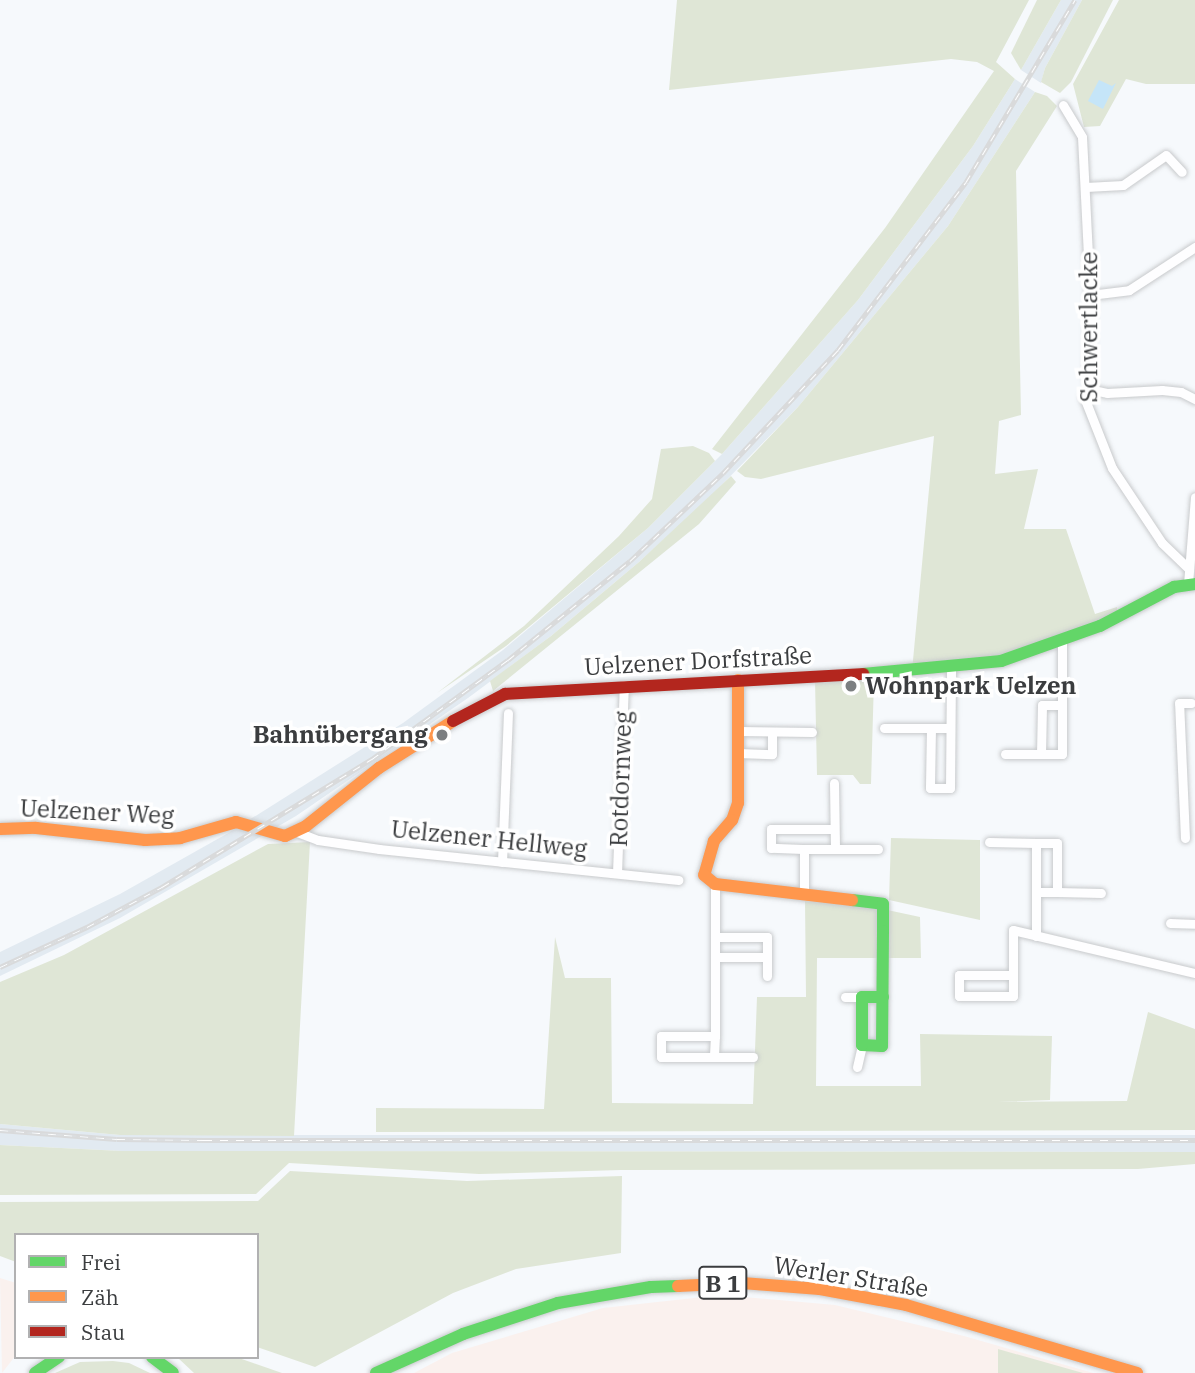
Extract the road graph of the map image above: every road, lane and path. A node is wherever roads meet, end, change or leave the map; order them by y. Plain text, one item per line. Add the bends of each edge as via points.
1 (1063, 105) dead end
2 (1182, 172) dead end
3 (1086, 187) junction
4 (1195, 247) edge
5 (1090, 295) junction
6 (1093, 390) junction
7 (1195, 399) edge
8 (1195, 497) edge
9 (1187, 567) junction
10 (1191, 584) edge
11 (1062, 641) junction
12 (951, 668) junction
13 (738, 680) junction
14 (625, 685) junction
15 (1191, 703) dead end
16 (1062, 705) junction
17 (508, 713) dead end
18 (884, 728) dead end
19 (931, 728) junction
20 (950, 728) junction
21 (738, 731) junction
22 (772, 732) junction
23 (812, 732) dead end
24 (738, 753) junction
25 (1005, 754) dead end
26 (1041, 754) junction
27 (834, 783) dead end
28 (1190, 805) edge
29 (0, 829) edge
30 (834, 829) junction
31 (297, 832) junction
32 (1185, 838) dead end
33 (989, 842) dead end
34 (1036, 843) junction
35 (804, 849) junction
36 (835, 849) junction
37 (878, 849) dead end
38 (502, 862) junction
39 (617, 873) junction
40 (678, 880) dead end
41 (715, 884) junction
42 (1036, 892) junction
43 (1057, 892) junction
44 (1101, 893) dead end
45 (804, 895) junction
46 (1170, 923) dead end
47 (1195, 924) edge
48 (1036, 936) junction
49 (715, 937) junction
50 (715, 957) junction
51 (767, 957) junction
52 (1195, 973) edge
53 (1013, 975) junction
54 (767, 976) dead end
55 (845, 997) dead end
56 (862, 997) junction
57 (883, 997) junction
58 (715, 1037) junction
59 (862, 1045) junction
60 (714, 1057) junction
61 (753, 1057) dead end
62 (857, 1067) dead end
63 (56, 1359) edge
64 (155, 1359) edge
65 (35, 1373) edge
66 (173, 1373) edge
67 (376, 1373) edge
68 (1137, 1373) edge

1 - 3 street, Schwertlacke via 1082,137
2 - 3 street via 1167,155 1122,185
3 - 5 street, Schwertlacke
4 - 5 street via 1129,290
5 - 6 street, Schwertlacke via 1088,380
6 - 7 street via 1162,390
6 - 9 street, Schwertlacke via 1084,397 1112,468 1162,543
8 - 9 street
9 - 10 street
10 - 11 street, Uelzener Dorfstraße via 1162,592 1118,618
11 - 12 street, Uelzener Dorfstraße via 1001,661
11 - 16 street
12 - 13 street, Uelzener Dorfstraße
12 - 20 street
13 - 14 street, Uelzener Dorfstraße
13 - 21 street
14 - 31 street, Uelzener Dorfstraße via 529,691 487,701 379,768
14 - 39 street, Rotdornweg
15 - 28 street via 1175,703
16 - 26 street via 1042,705
16 - 26 street via 1062,754
17 - 38 street
18 - 19 street
19 - 20 street
19 - 20 street via 930,788 950,788
21 - 22 street
21 - 24 street
22 - 23 street
22 - 24 street via 772,754
24 - 41 street via 738,803 732,820 714,841 704,870 707,880
25 - 26 street
27 - 30 street
28 - 32 street
29 - 31 street, Uelzener Weg via 162,839 190,836 231,822 279,835
30 - 35 street via 771,829 771,848
30 - 36 street
31 - 38 street, Uelzener Hellweg via 318,840 379,849
33 - 34 street
34 - 42 street
34 - 43 street via 1057,843
35 - 36 street
35 - 45 street
36 - 37 street
38 - 39 street, Uelzener Hellweg
39 - 40 street, Uelzener Hellweg
41 - 45 street
41 - 49 street
42 - 43 street
42 - 48 street
43 - 44 street
45 - 57 street via 883,904
46 - 47 street
48 - 52 street
48 - 53 street via 1013,930
49 - 50 street
49 - 51 street via 767,937
50 - 51 street
50 - 58 street
51 - 54 street
53 - 53 street via 959,975 959,996 1013,996
55 - 56 street
56 - 57 street
56 - 59 street
57 - 59 street via 882,1046
58 - 60 street
58 - 60 street via 661,1036 661,1057
59 - 62 street
60 - 61 street
63 - 65 street
64 - 66 street
67 - 68 street, Werler Straße / B 1 via 463,1334 558,1303 605,1293 706,1283 781,1285 857,1295 954,1317

